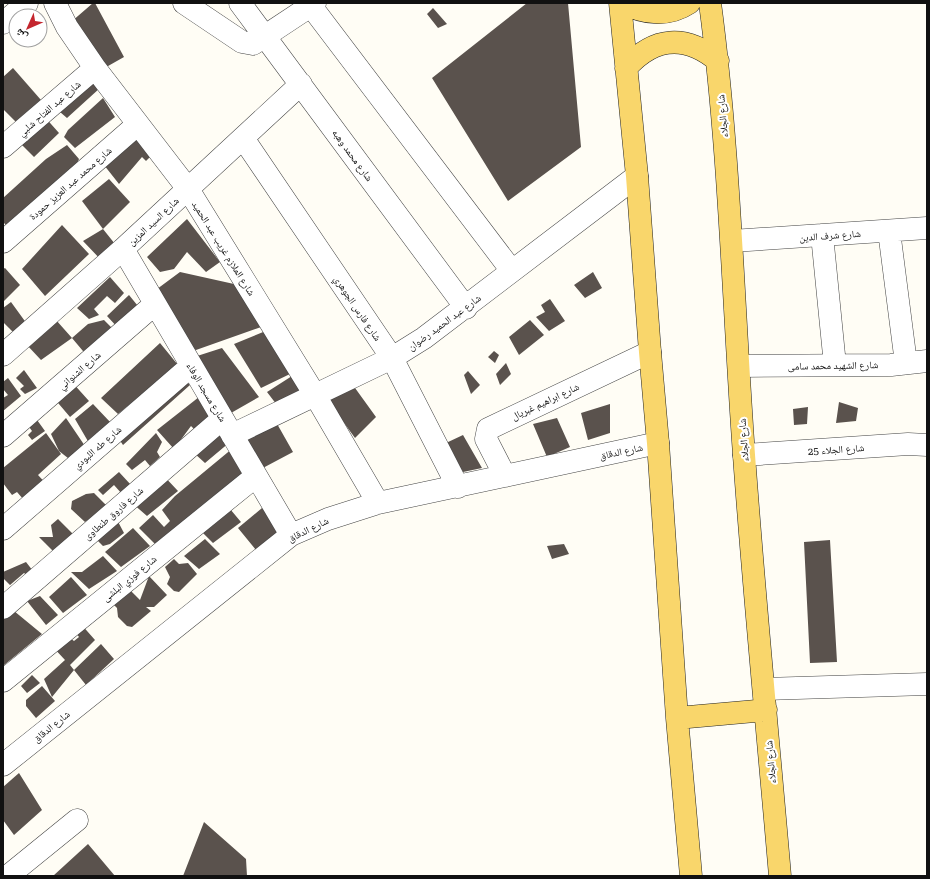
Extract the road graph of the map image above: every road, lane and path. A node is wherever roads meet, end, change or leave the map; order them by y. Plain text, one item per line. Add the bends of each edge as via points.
1 (27, 3) edge
2 (55, 3) edge
3 (184, 3) edge
4 (240, 3) edge
5 (621, 3) edge
6 (689, 3) edge
7 (710, 3) edge
8 (313, 4) edge
9 (3, 23) edge
10 (264, 36) junction
11 (718, 61) junction
12 (95, 68) junction
13 (626, 68) junction
14 (301, 84) junction
15 (138, 124) junction
16 (243, 138) junction
17 (3, 147) edge
18 (637, 176) junction
19 (188, 189) junction
20 (927, 228) edge
21 (889, 230) junction
22 (822, 235) junction
23 (732, 241) junction
24 (3, 242) edge
25 (123, 249) junction
26 (512, 271) junction
27 (155, 304) junction
28 (466, 308) junction
29 (650, 352) junction
30 (3, 354) edge
31 (392, 358) junction
32 (916, 362) edge
33 (835, 365) junction
34 (191, 366) junction
35 (739, 366) junction
36 (315, 395) junction
37 (227, 427) junction
38 (3, 436) edge
39 (658, 443) junction
40 (927, 445) edge
41 (744, 455) junction
42 (256, 476) junction
43 (505, 476) junction
44 (458, 486) junction
45 (378, 503) junction
46 (3, 529) edge
47 (291, 535) junction
48 (3, 608) edge
49 (3, 681) edge
50 (927, 684) edge
51 (765, 699) junction
52 (677, 718) junction
53 (3, 765) edge
54 (77, 820) dead end
55 (8, 876) edge
56 (691, 876) edge
57 (780, 876) edge

1 - 9 street
2 - 12 street, شارع الملازم غريب عبد الحميد via 67,27
3 - 10 street via 242,42 253,44
4 - 10 street, شارع محمد وهبه
5 - 6 main road via 651,13 667,12
5 - 13 main road
7 - 11 main road, شارع الجلاء
8 - 10 street
8 - 26 street
10 - 14 street, شارع محمد وهبه
11 - 13 main road via 693,45 663,43 648,48
11 - 23 main road, شارع الجلاء
12 - 15 street, شارع الملازم غريب عبد الحميد
12 - 17 street, شارع عبد الفتاح شلبي
13 - 18 main road
14 - 16 street, شارع السيد المزين
14 - 28 street, شارع محمد وهبه
15 - 19 street, شارع الملازم غريب عبد الحميد
15 - 24 street, شارع محمد عبد العزيز حمودة
16 - 19 street, شارع السيد المزين
16 - 31 street, شارع فارس الجوهري
18 - 26 street, شارع عبد الحميد رضوان
18 - 29 main road
19 - 25 street, شارع السيد المزين
19 - 36 street, شارع الملازم غريب عبد الحميد
20 - 21 street, شارع شرف الدين
21 - 22 street, شارع شرف الدين
21 - 32 street
22 - 23 street, شارع شرف الدين
22 - 33 street
23 - 35 main road, شارع الجلاء
25 - 27 street, شارع مسجد الوفاء
25 - 30 street, شارع السيد المزين
26 - 28 street, شارع عبد الحميد رضوان
27 - 34 street, شارع مسجد الوفاء
27 - 38 street, شارع الشنواني
28 - 31 street, شارع عبد الحميد رضوان
29 - 39 main road
29 - 43 street, شارع ابراهيم غبريال via 488,429 486,439
31 - 36 street, شارع عبد الحميد رضوان
31 - 44 street, شارع فارس الجوهري
32 - 33 street, شارع الشهيد محمد سامى
33 - 35 street, شارع الشهيد محمد سامى
34 - 37 street, شارع مسجد الوفاء
34 - 46 street, شارع طه اللبودي
35 - 41 main road, شارع الجلاء
36 - 37 street, شارع عبد الحميد رضوان
36 - 45 street, شارع الملازم غريب عبد الحميد
37 - 42 street, شارع مسجد الوفاء
37 - 48 street, شارع فاروق طنطاوى
39 - 43 street, شارع الدقاق
39 - 52 main road
40 - 41 street, شارع الجلاء 25 via 908,444
41 - 51 main road, شارع الجلاء
42 - 47 street, شارع مسجد الوفاء
42 - 49 street, شارع فوزي البلشى
43 - 44 street, شارع الدقاق
44 - 45 street, شارع الدقاق
45 - 47 street, شارع الدقاق via 328,519
47 - 53 street, شارع الدقاق
50 - 51 street
51 - 52 main road
51 - 57 main road, شارع الجلاء
52 - 56 main road
54 - 55 street

